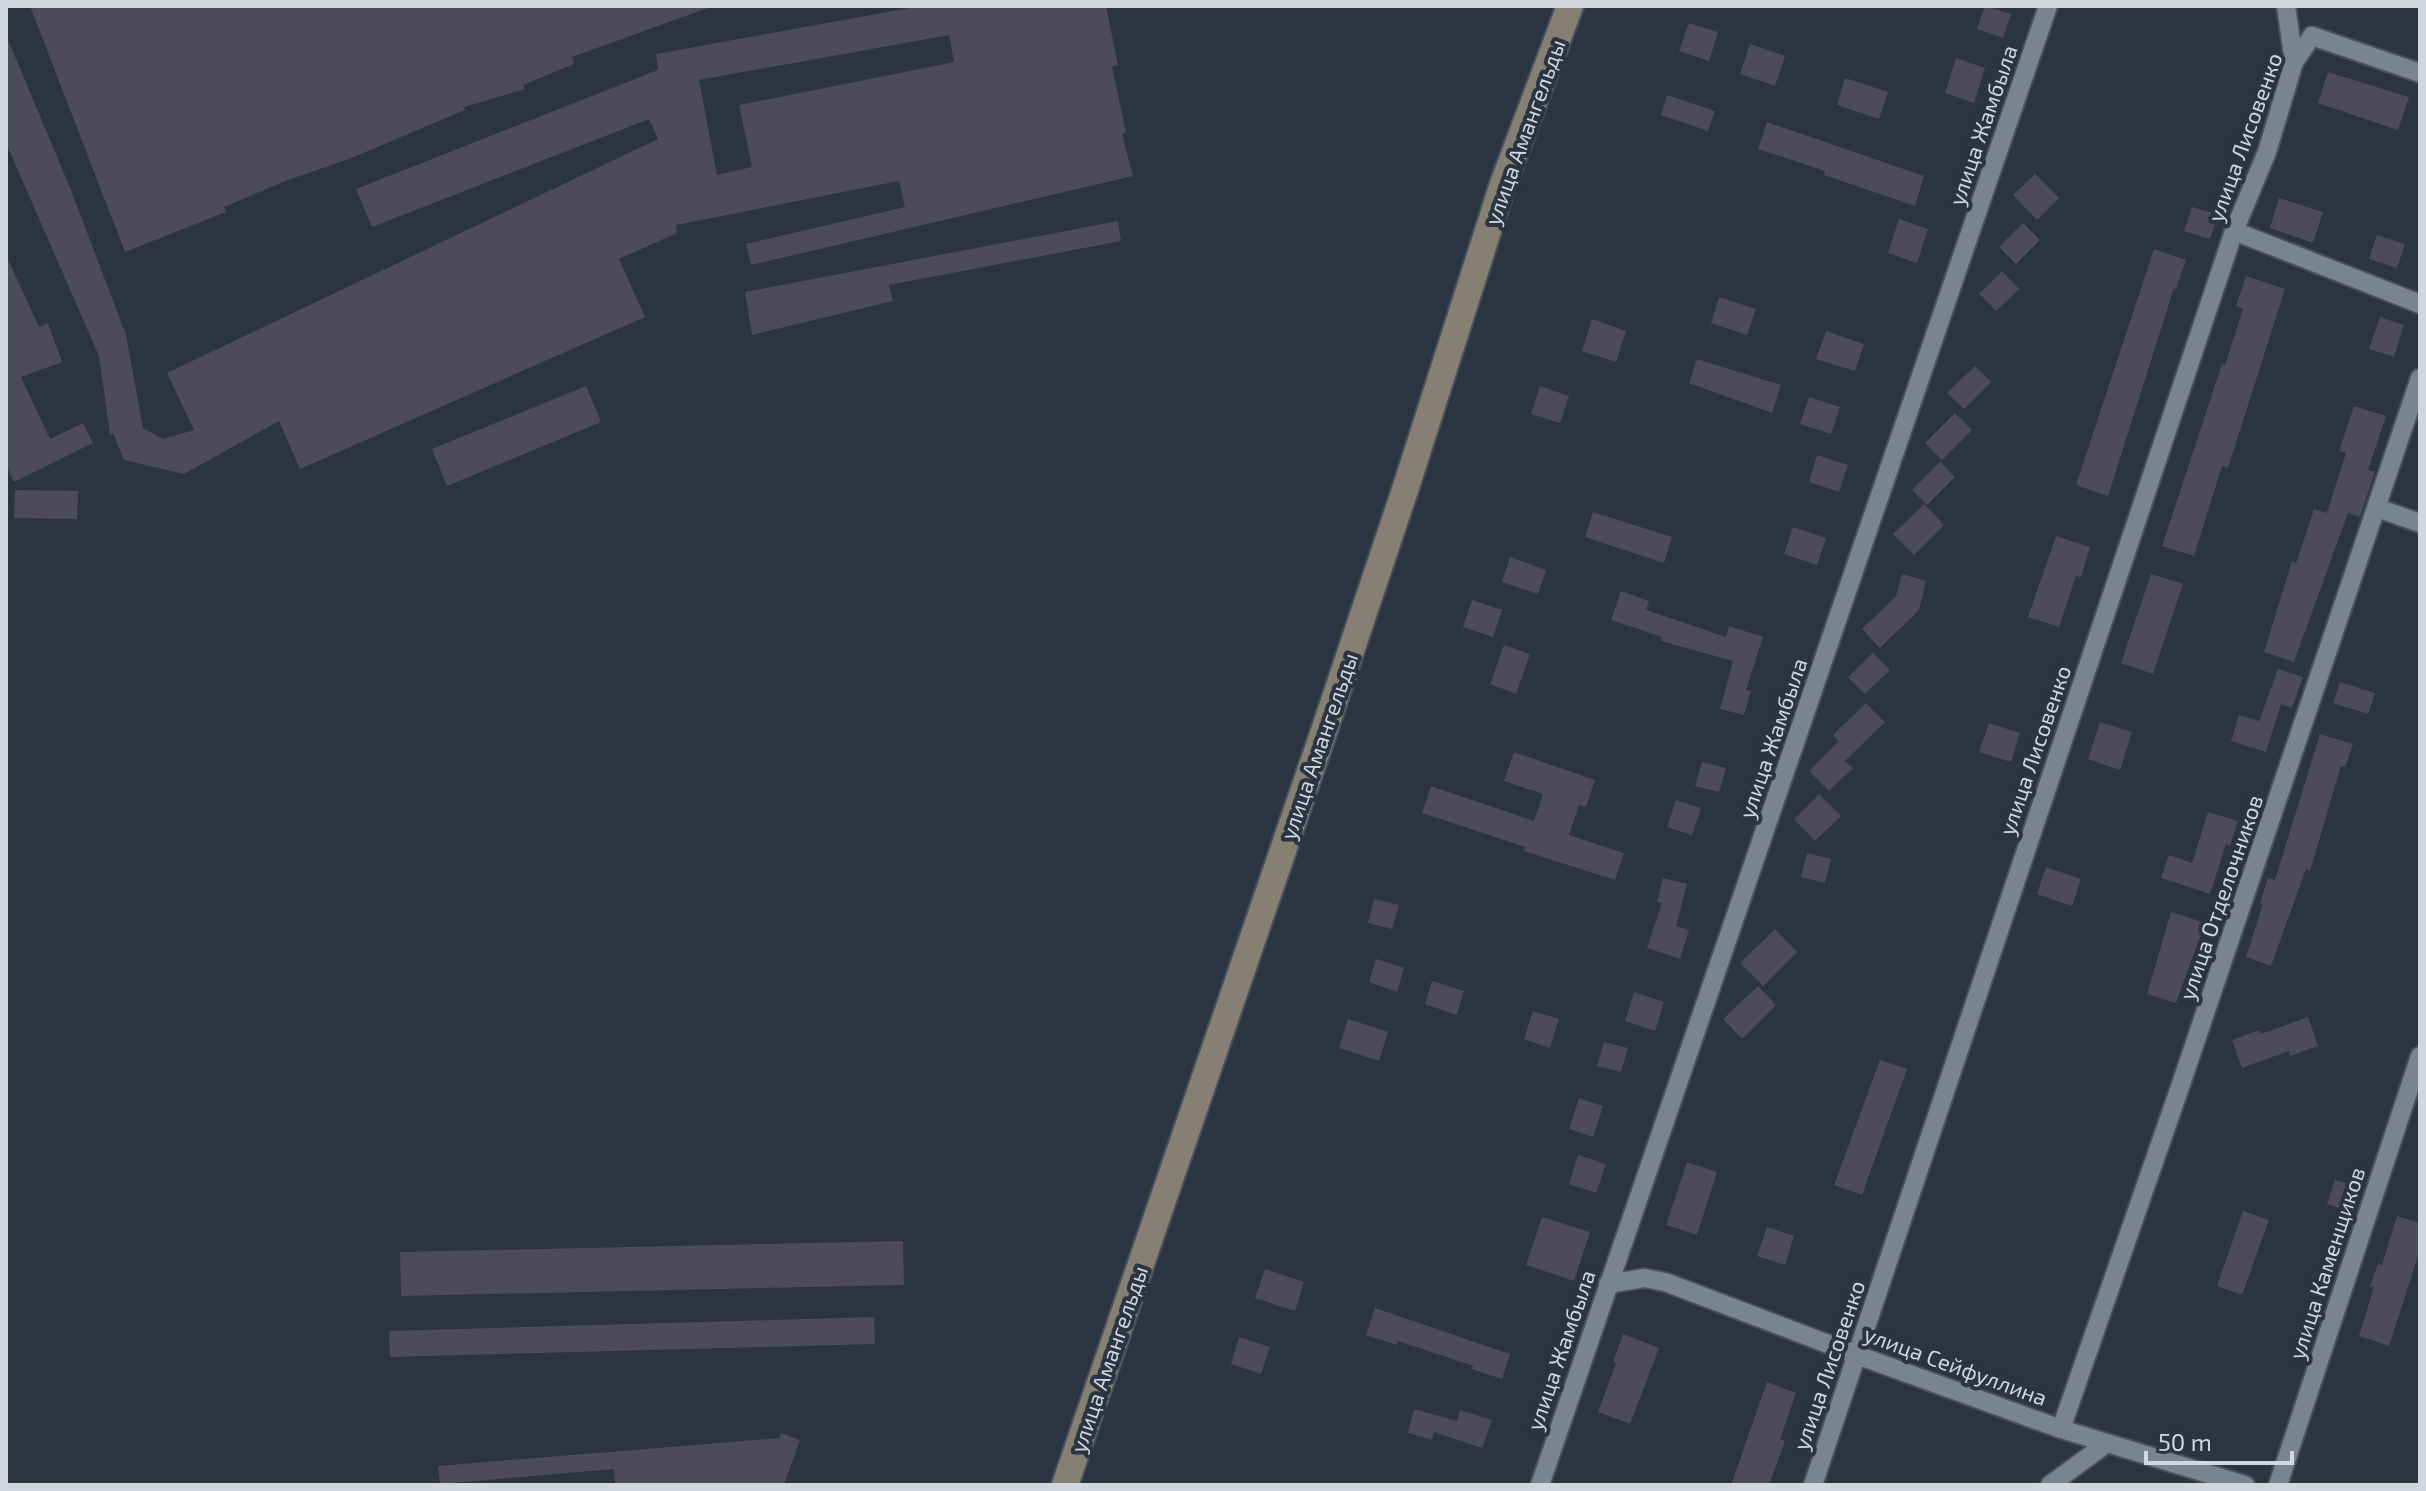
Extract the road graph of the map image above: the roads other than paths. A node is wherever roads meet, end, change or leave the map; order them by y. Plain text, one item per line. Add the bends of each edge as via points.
1 (1570, 6) edge
2 (2048, 6) edge
3 (2286, 6) edge
4 (2294, 62) junction
5 (2420, 73) edge
6 (2234, 231) junction
7 (2420, 304) edge
8 (2420, 378) edge
9 (2377, 508) junction
10 (2420, 523) edge
11 (2420, 1056) edge
12 (1608, 1284) junction
13 (1857, 1355) junction
14 (2061, 1429) junction
15 (2107, 1443) junction
16 (1065, 1485) edge
17 (1540, 1485) edge
18 (1813, 1485) edge
19 (2050, 1485) edge
20 (2245, 1485) edge
21 (2278, 1485) edge

1 - 16 street, улица Амангельды via 1503,184 1328,720
2 - 12 street, улица Жамбыла
3 - 4 street
4 - 5 street, улица Лисовенко via 2312,36
4 - 6 street, улица Лисовенко via 2267,152
6 - 7 street
6 - 13 street, улица Лисовенко
8 - 9 street, улица Отделочников
9 - 10 street
9 - 14 street, улица Отделочников
11 - 21 street, улица Каменщиков
12 - 13 street, улица Сейфуллина via 1644,1278 1665,1282
12 - 17 street, улица Жамбыла
13 - 14 street, улица Сейфуллина
13 - 18 street, улица Лисовенко
14 - 15 street, улица Сейфуллина
15 - 19 street
15 - 20 street, улица Сейфуллина

